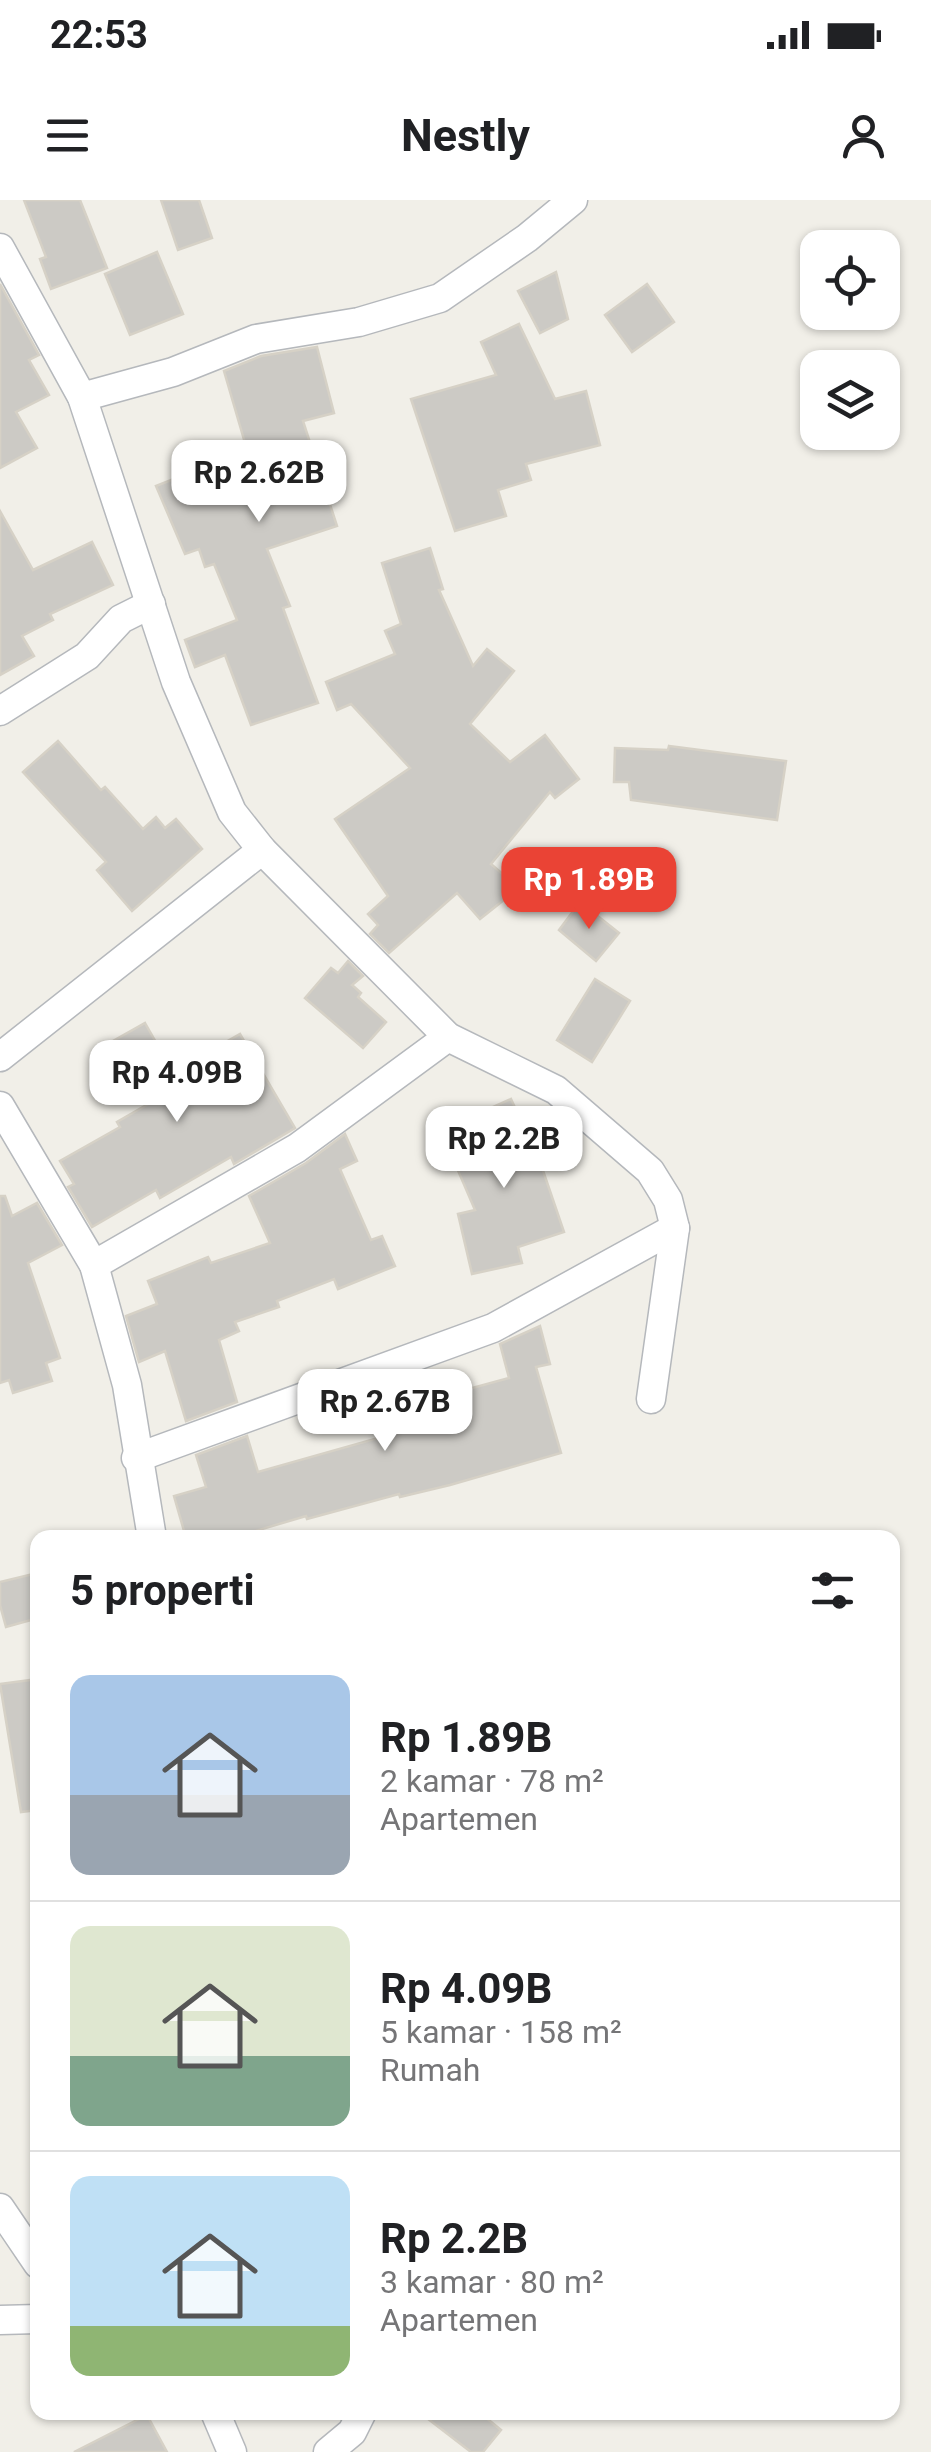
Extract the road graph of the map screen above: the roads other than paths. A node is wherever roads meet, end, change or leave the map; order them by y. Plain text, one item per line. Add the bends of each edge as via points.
1 (573, 200) edge
2 (0, 248) edge
3 (82, 397) junction
4 (151, 604) junction
5 (0, 711) edge
6 (262, 850) junction
7 (448, 1036) junction
8 (0, 1057) edge
9 (0, 1106) edge
10 (675, 1228) junction
11 (94, 1265) junction
12 (650, 1400) dead end
13 (136, 1458) junction
14 (150, 1530) edge
15 (0, 2208) edge
16 (30, 2252) edge
17 (30, 2319) edge
18 (0, 2320) edge
19 (218, 2420) edge
20 (358, 2420) edge
21 (232, 2452) edge
22 (328, 2452) edge

1 - 3 street via 440,298 359,322 256,339
2 - 3 street
3 - 4 street
4 - 5 street via 121,619 86,656
4 - 6 street via 211,768 232,812
6 - 7 street
6 - 8 street
7 - 10 street via 556,1090 650,1171
7 - 11 street via 297,1148
9 - 11 street
10 - 12 street
10 - 13 street via 493,1328
11 - 13 street via 127,1386
13 - 14 street
15 - 16 street
17 - 18 street
19 - 21 street
20 - 22 street

